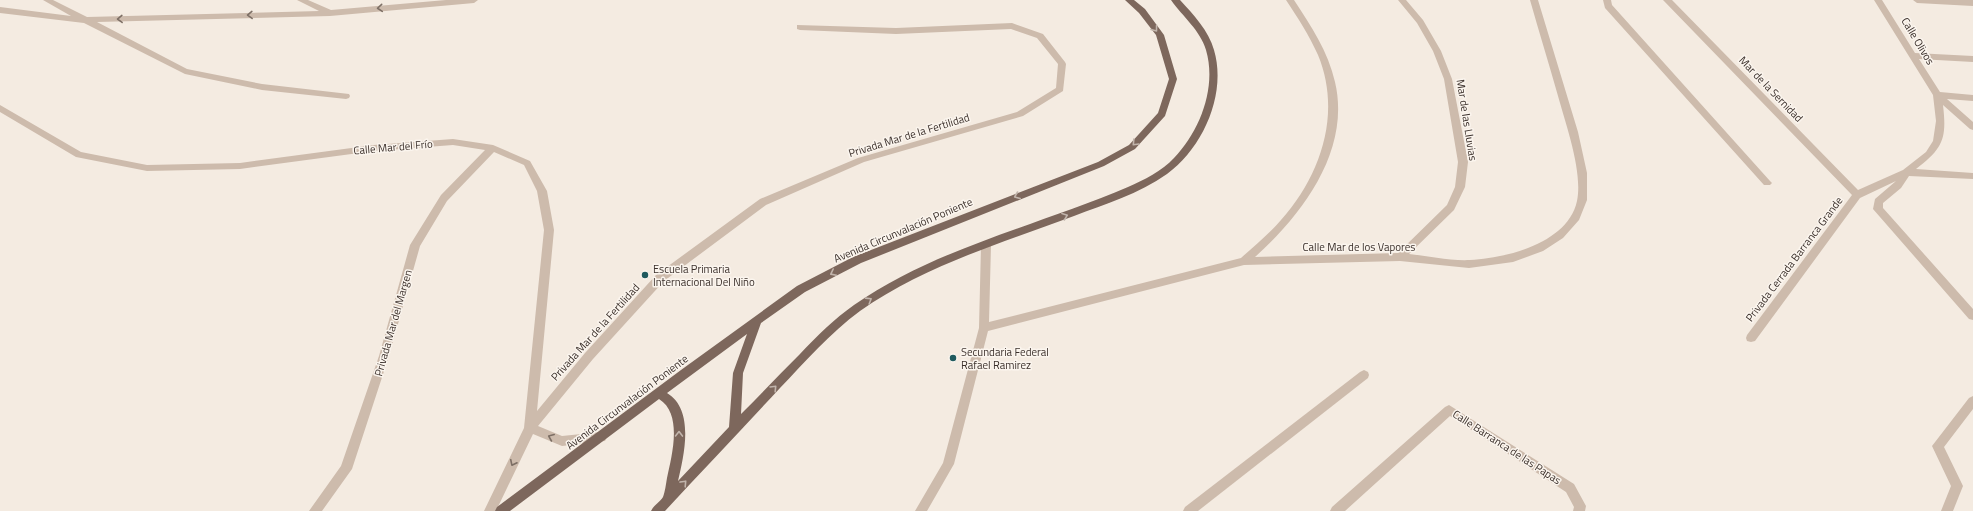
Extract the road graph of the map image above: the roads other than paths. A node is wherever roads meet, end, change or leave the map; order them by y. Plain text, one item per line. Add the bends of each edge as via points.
1 (47, 0) edge
2 (301, 0) edge
3 (474, 0) edge
4 (1129, 0) edge
5 (1175, 0) edge
6 (1290, 0) edge
7 (1402, 0) edge
8 (1534, 0) edge
9 (1607, 0) edge
10 (1667, 0) edge
11 (1878, 0) edge
12 (1917, 0) edge
13 (1973, 3) edge
14 (0, 10) edge
15 (330, 13) junction
16 (85, 20) junction
17 (800, 27) dead end
18 (1913, 56) junction
19 (1973, 59) edge
20 (1937, 95) junction
21 (346, 96) dead end
22 (1973, 98) edge
23 (0, 108) edge
24 (1973, 127) edge
25 (493, 148) junction
26 (1906, 172) junction
27 (1973, 176) edge
28 (1767, 183) dead end
29 (1857, 195) junction
30 (986, 245) junction
31 (1400, 257) junction
32 (1244, 261) junction
33 (1973, 316) edge
34 (757, 321) junction
35 (984, 328) junction
36 (1750, 338) dead end
37 (1364, 375) dead end
38 (658, 393) junction
39 (1973, 401) edge
40 (735, 427) junction
41 (530, 428) junction
42 (601, 437) junction
43 (668, 500) junction
44 (315, 511) edge
45 (490, 511) edge
46 (501, 511) edge
47 (657, 511) edge
48 (920, 511) edge
49 (1189, 511) edge
50 (1336, 511) edge
51 (1579, 511) edge
52 (1947, 511) edge

1 - 16 street
2 - 15 street
3 -> 15 street
4 -> 34 main road, Avenida Circunvalación Poniente via 1142,11 1160,35 1172,79 1162,114 1132,147 1101,164 857,260 801,289
30 -> 5 main road via 1138,187 1167,170 1184,152 1198,133 1214,77 1210,50 1197,24
6 - 32 street via 1322,52 1333,90 1334,128 1318,173 1289,217
7 - 31 street, Mar de las Lluvias via 1420,22 1437,51 1448,79 1463,162 1460,187 1451,208
8 - 31 street, Calle Mar de los Vapores via 1573,132 1582,173 1582,200 1576,216 1560,236 1513,258 1470,264
9 - 28 street via 1608,6
10 - 29 street, Mar de la Sernidad
11 - 18 street, Calle Olivos
12 - 13 street
14 - 16 street
15 -> 16 street
16 - 21 street via 185,70 262,87
17 - 41 street, Privada Mar de la Fertilidad via 896,31 1012,26 1040,36 1062,64 1060,89 1020,114 861,160 763,202 660,278 589,356
18 - 19 street
18 - 20 street, Calle Olivos
20 - 22 street
20 - 24 street, Calle Olivos
20 - 26 street, Calle Olivos via 1940,121 1938,141 1929,154
23 - 25 street, Calle Mar del Frío via 79,155 147,168 240,166 374,148 452,142
25 - 41 street, Calle Mar del Frío via 527,163 542,191 549,230
25 - 44 street, Privada Mar del Margen via 444,198 415,245 384,356 346,469
26 - 27 street
26 - 29 street
26 - 33 street via 1898,186 1878,202 1878,209
29 - 36 street, Privada Cerrada Barranca Grande
30 - 35 street
40 -> 30 main road via 811,350 856,309 901,280
31 - 32 street, Calle Mar de los Vapores
32 - 35 street, Calle Mar de los Vapores
34 - 38 main road, Avenida Circunvalación Poniente
34 - 40 main road via 738,373
35 - 48 street via 948,464
37 - 49 street
38 - 42 main road, Avenida Circunvalación Poniente
43 -> 38 main road via 679,428 676,412 669,400
39 - 52 street via 1938,446 1957,486
43 -> 40 main road
42 -> 41 street via 562,441
41 -> 45 street, Calle Mar del Frío
42 - 46 main road, Avenida Circunvalación Poniente
43 - 47 main road
50 - 51 street, Calle Barranca de las Papas via 1449,410 1570,488 1580,506

